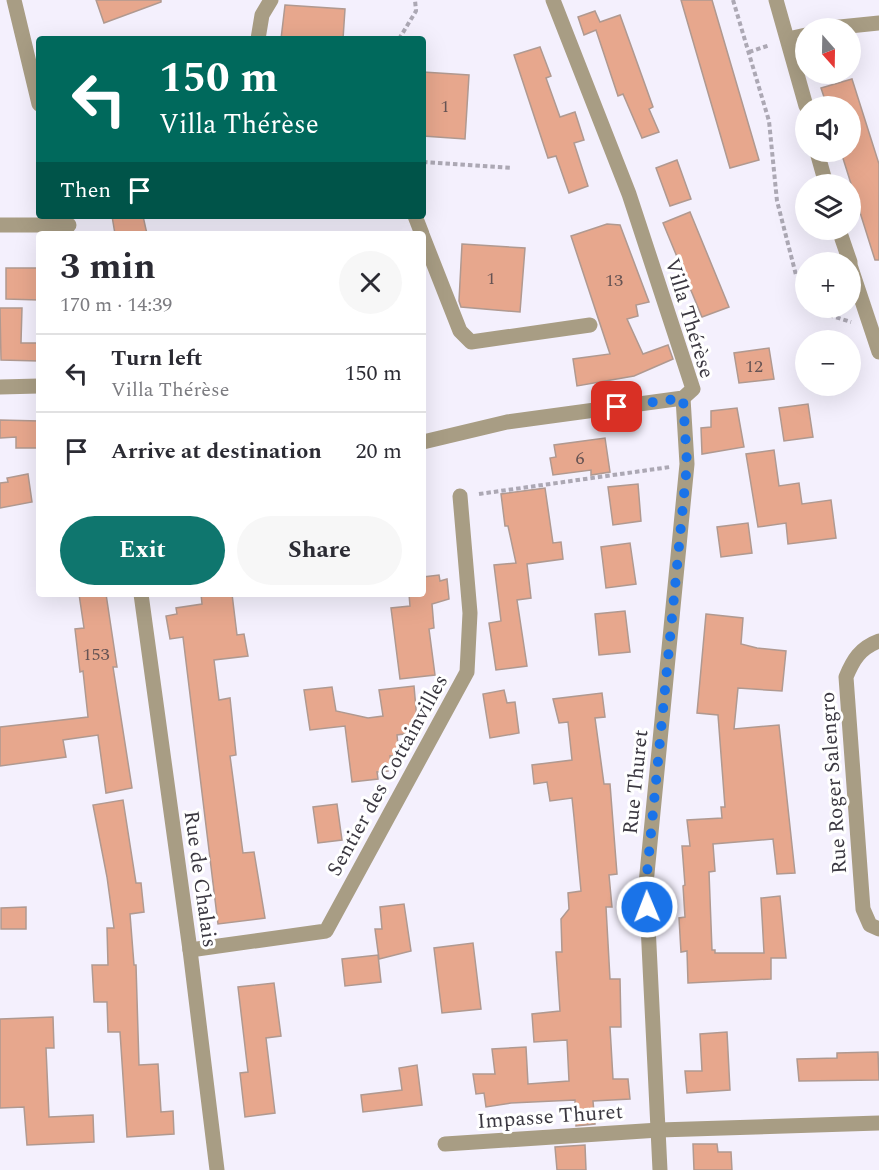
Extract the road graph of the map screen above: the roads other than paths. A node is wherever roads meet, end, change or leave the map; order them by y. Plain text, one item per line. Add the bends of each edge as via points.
1 (14, 0) edge
2 (271, 0) edge
3 (553, 0) edge
4 (776, 0) edge
5 (879, 23) edge
6 (861, 25) edge
7 (258, 36) edge
8 (795, 37) edge
9 (788, 39) junction
10 (36, 92) edge
11 (803, 96) edge
12 (0, 225) edge
13 (69, 225) edge
14 (426, 245) edge
15 (861, 297) edge
16 (590, 325) dead end
17 (879, 352) edge
18 (36, 386) edge
19 (0, 387) edge
20 (683, 398) junction
21 (426, 441) edge
22 (460, 496) road end
23 (141, 597) edge
24 (879, 641) edge
25 (879, 929) edge
26 (190, 950) junction
27 (879, 1123) edge
28 (659, 1130) junction
29 (445, 1144) dead end
30 (217, 1170) edge
31 (660, 1170) edge

1 - 10 street
2 - 7 street via 262,15
3 - 20 street, Villa Thérèse via 629,194 686,368 693,390
4 - 9 street
5 - 6 street
8 - 9 street
9 - 11 street
12 - 13 street
14 - 16 street via 460,331 471,342
15 - 17 street
18 - 19 street
20 - 21 street, Villa Thérèse via 507,422
20 - 28 street, Rue Thuret via 687,464 646,884
22 - 26 street, Sentier des Cottainvilles via 470,612 467,672 326,931
23 - 26 street, Rue de Chalais
24 - 25 street, Rue Roger Salengro via 853,660 846,677 863,909 870,925
26 - 30 street, Rue de Chalais
27 - 28 street, Impasse Thuret
28 - 29 street, Impasse Thuret
28 - 31 street, Rue Thuret

